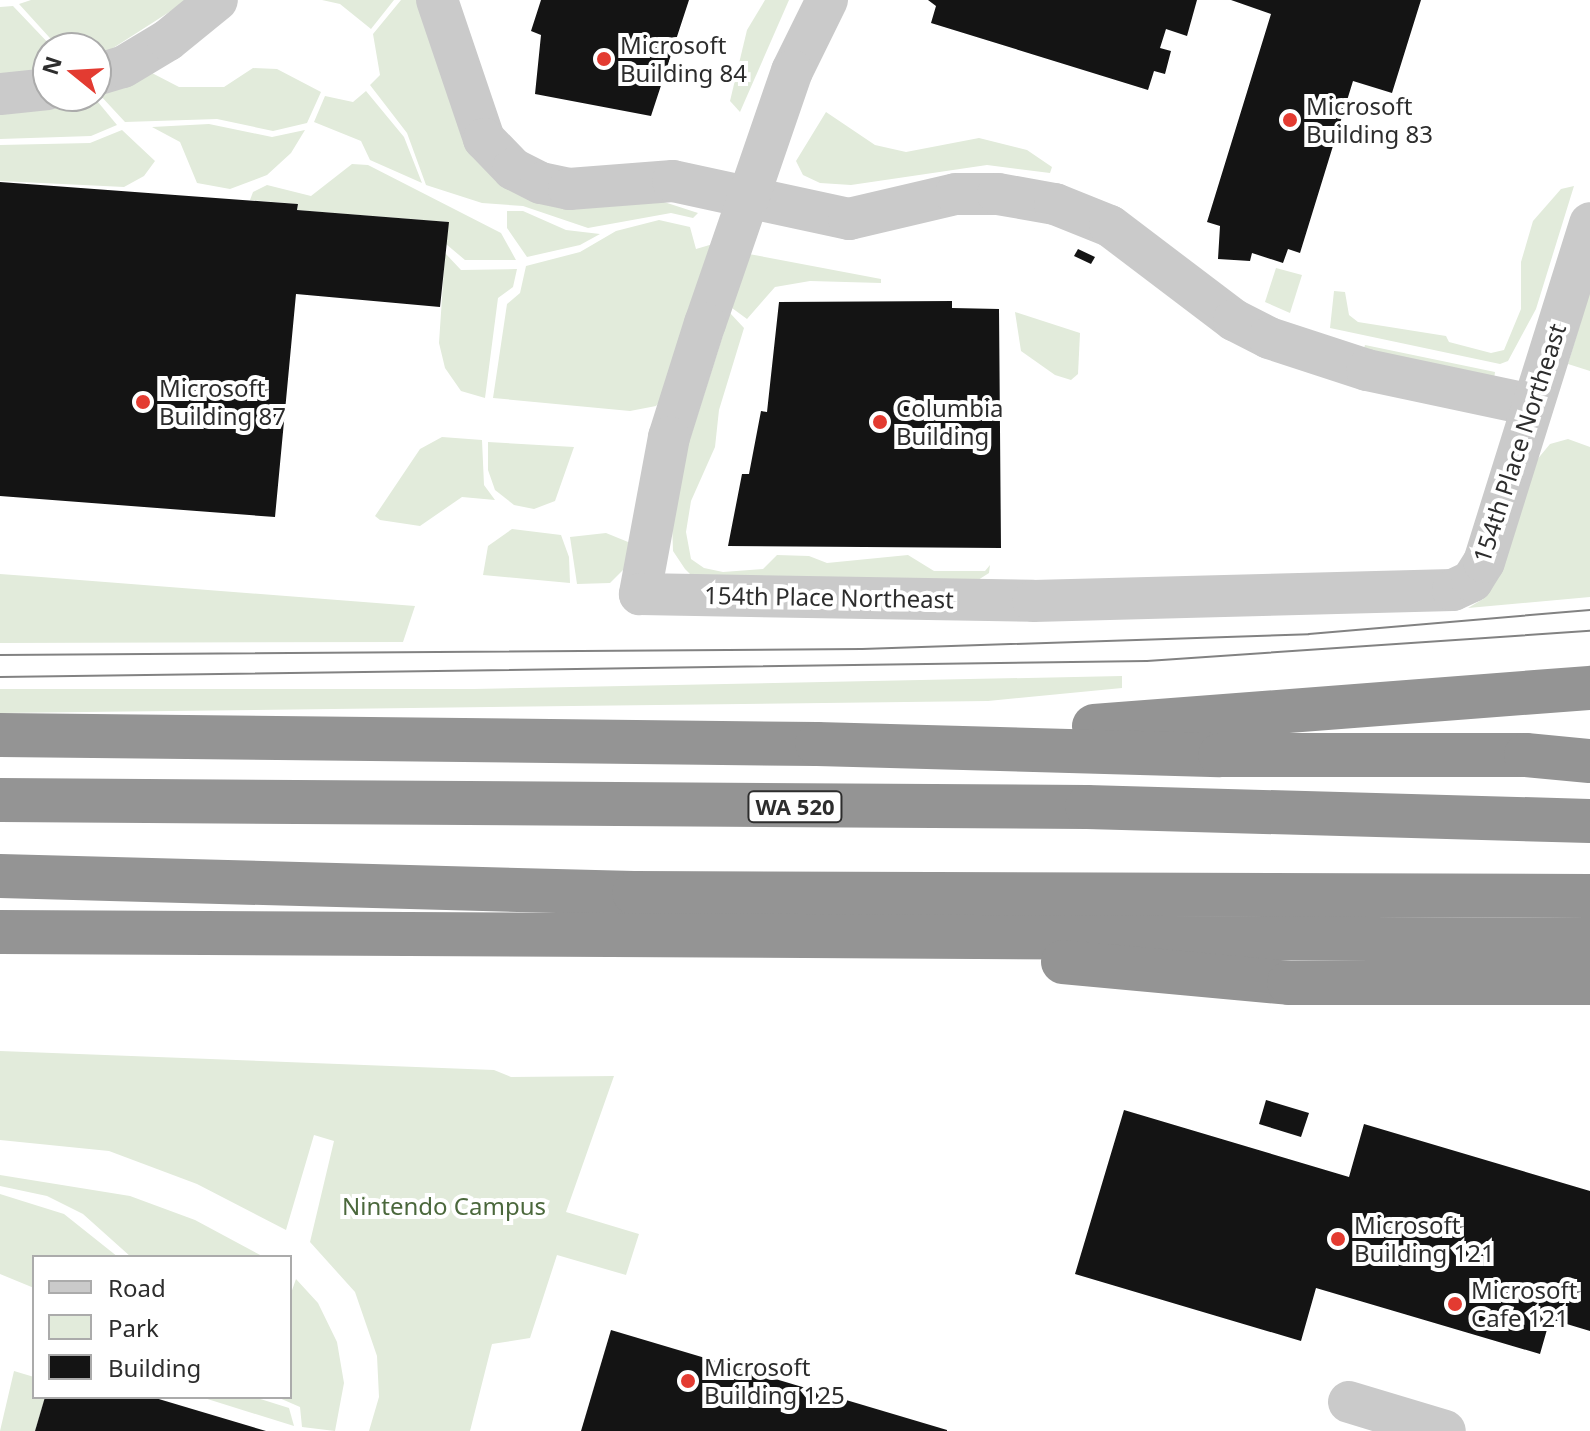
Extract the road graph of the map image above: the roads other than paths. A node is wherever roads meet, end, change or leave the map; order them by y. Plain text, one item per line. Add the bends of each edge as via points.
1 (217, 0) edge
2 (437, 0) edge
3 (827, 0) edge
4 (112, 70) edge
5 (32, 91) edge
6 (0, 94) edge
7 (745, 199) junction
8 (1590, 223) edge
9 (1531, 405) junction
10 (1590, 688) edge
11 (0, 735) edge
12 (817, 744) junction
13 (1590, 761) edge
14 (0, 800) edge
15 (1590, 821) edge
16 (0, 876) edge
17 (1590, 896) edge
18 (0, 932) edge
19 (766, 935) junction
20 (1590, 940) edge
21 (1590, 983) edge
22 (1349, 1402) dead end
23 (1445, 1431) edge

1 - 4 street via 168,40
2 - 7 street via 484,139 513,169 569,189 673,181
3 - 7 street via 792,71
5 - 6 street
7 - 9 street via 849,219 956,194 998,194 1055,204 1110,226 1234,320 1269,338 1367,370
7 - 9 street, 154th Place Northeast via 669,437 640,594 1033,601 1453,590 1472,581 1484,562
8 - 9 street, 154th Place Northeast
10 - 12 highway
11 - 12 highway
12 - 13 highway
14 - 15 highway, WA 520 via 1087,807
16 - 17 highway via 634,893
18 - 19 highway
19 - 20 highway
19 - 21 highway via 1289,983
22 - 23 street

